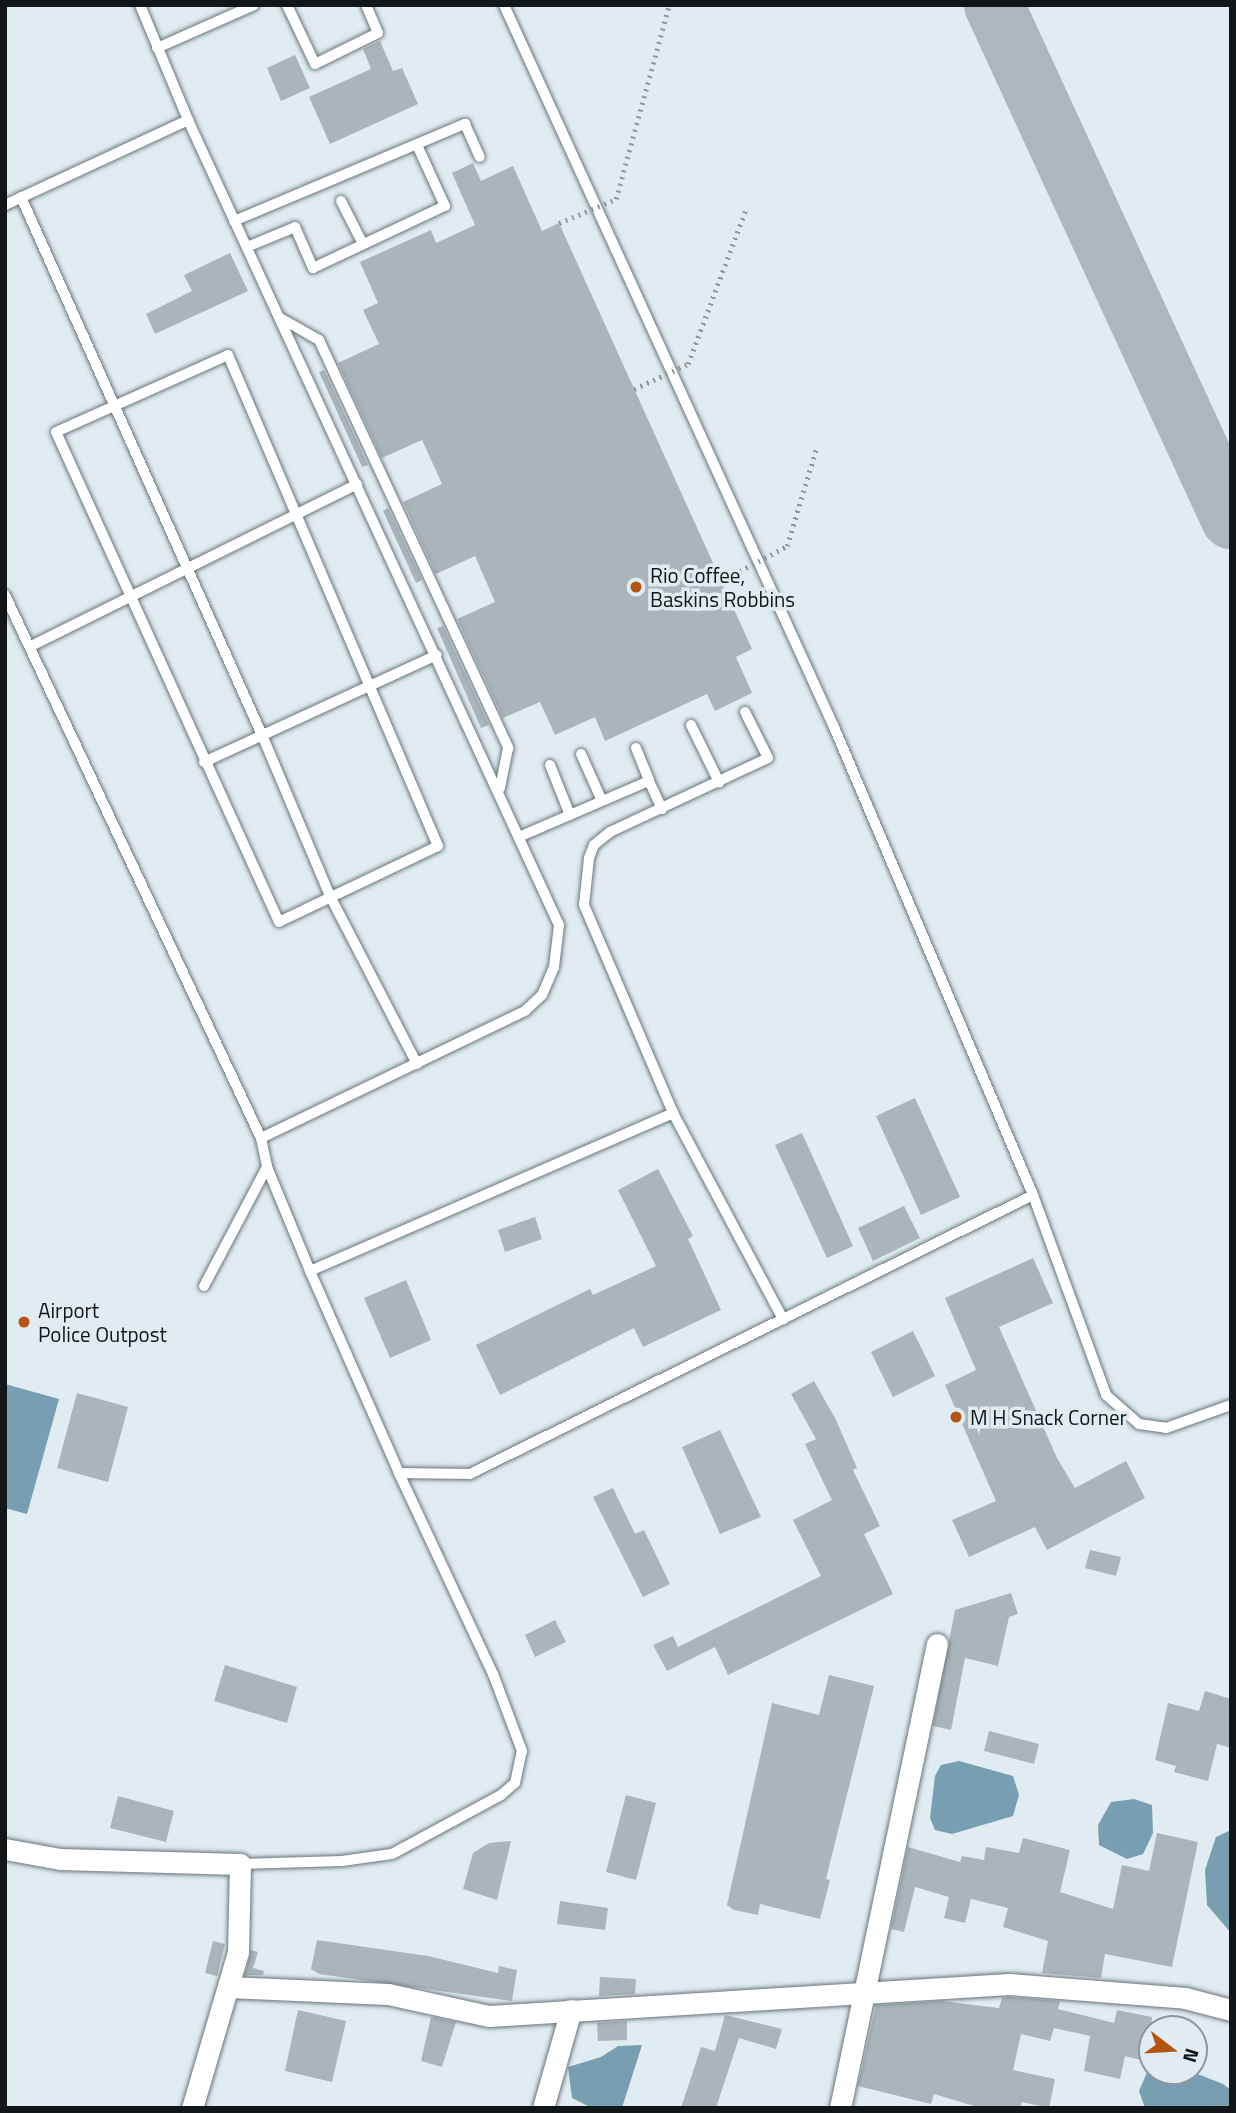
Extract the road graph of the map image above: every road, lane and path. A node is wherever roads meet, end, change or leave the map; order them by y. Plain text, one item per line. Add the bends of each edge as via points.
1 (140, 5) edge
2 (254, 5) edge
3 (288, 5) edge
4 (366, 5) edge
5 (504, 5) edge
6 (669, 5) edge
7 (157, 47) junction
8 (188, 120) junction
9 (417, 145) junction
10 (480, 156) dead end
11 (21, 197) junction
12 (341, 201) dead end
13 (5, 205) edge
14 (746, 209) dead end
15 (234, 221) junction
16 (559, 223) dead end
17 (363, 244) junction
18 (247, 247) junction
19 (280, 318) junction
20 (634, 389) dead end
21 (114, 405) junction
22 (817, 446) dead end
23 (357, 484) junction
24 (297, 514) junction
25 (185, 569) junction
26 (721, 581) dead end
27 (5, 595) edge
28 (131, 596) junction
29 (31, 646) junction
30 (437, 655) junction
31 (371, 686) junction
32 (745, 712) dead end
33 (691, 725) dead end
34 (262, 735) junction
35 (636, 748) dead end
36 (581, 754) dead end
37 (204, 762) junction
38 (550, 765) dead end
39 (649, 781) junction
40 (719, 782) junction
41 (500, 789) junction
42 (602, 801) junction
43 (662, 809) junction
44 (570, 815) junction
45 (521, 836) junction
46 (331, 898) junction
47 (417, 1063) junction
48 (673, 1113) junction
49 (261, 1138) junction
50 (267, 1167) junction
51 (1032, 1195) junction
52 (310, 1271) junction
53 (204, 1286) dead end
54 (783, 1319) junction
55 (1231, 1405) edge
56 (400, 1473) junction
57 (937, 1644) dead end
58 (5, 1849) edge
59 (240, 1864) junction
60 (228, 1987) junction
61 (864, 1992) junction
62 (571, 2010) junction
63 (1231, 2010) edge
64 (192, 2108) edge
65 (542, 2108) edge
66 (840, 2108) edge

1 - 7 lane
2 - 7 lane
3 - 4 lane via 315,64 378,33
5 - 51 lane via 834,727
6 - 16 path, bridge via 616,199
7 - 8 lane
8 - 11 lane
8 - 15 lane
9 - 10 lane via 465,124
9 - 15 lane
9 - 17 lane via 445,206
11 - 13 lane
11 - 21 lane
12 - 17 lane
14 - 20 path, bridge via 688,364
15 - 18 lane
17 - 18 lane via 313,268 295,227
18 - 19 lane
19 - 23 lane
19 - 41 lane via 319,340 325,352 508,748
21 - 24 lane via 228,355
21 - 25 lane
21 - 28 lane via 57,432
22 - 26 path, bridge via 787,546
23 - 24 lane
23 - 30 lane
24 - 25 lane
24 - 31 lane
25 - 28 lane
25 - 34 lane
27 - 29 lane
28 - 29 lane
28 - 37 lane
29 - 49 lane
30 - 31 lane
30 - 41 lane
31 - 34 lane
31 - 46 lane via 438,846
32 - 40 lane via 768,758
33 - 40 lane
34 - 37 lane
34 - 46 lane
35 - 39 lane
36 - 42 lane
37 - 46 lane via 279,922
38 - 44 lane
39 - 42 lane
39 - 43 lane
40 - 43 lane
41 - 45 lane
42 - 44 lane
43 - 48 lane via 610,832 594,845 584,881 584,905
44 - 45 lane
45 - 47 lane via 559,925 560,942 542,995 525,1011
46 - 47 lane
47 - 49 lane
48 - 52 lane
48 - 54 lane
49 - 50 lane
50 - 52 lane
50 - 53 lane
51 - 54 lane
51 - 55 lane via 1106,1395 1139,1423 1166,1428
52 - 56 lane
54 - 56 lane via 470,1474
56 - 59 lane via 493,1674 522,1751 515,1783 392,1854 342,1861
57 - 61 street
58 - 59 street via 60,1859
59 - 60 street via 238,1952
60 - 62 street via 388,1994 489,2016
60 - 64 street
61 - 62 street
61 - 63 street via 1009,1984 1185,1998
61 - 66 street
62 - 65 street

